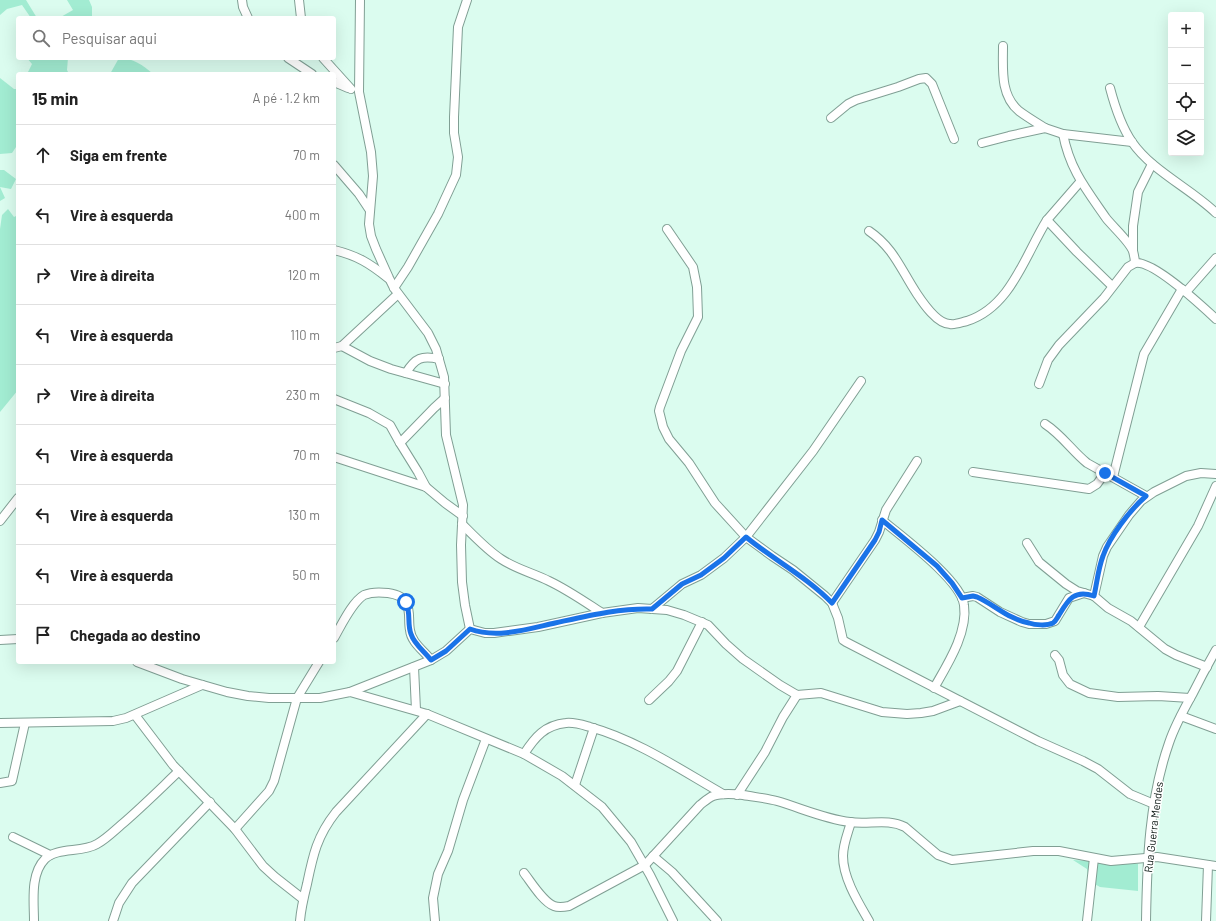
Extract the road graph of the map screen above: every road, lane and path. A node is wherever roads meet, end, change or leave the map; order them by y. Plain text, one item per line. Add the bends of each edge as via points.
1 (299, 0) edge
2 (360, 0) edge
3 (467, 0) edge
4 (243, 2) edge
5 (247, 16) edge
6 (302, 16) edge
7 (1003, 46) dead end
8 (291, 60) edge
9 (325, 60) edge
10 (309, 72) edge
11 (336, 83) edge
12 (1110, 88) dead end
13 (355, 90) junction
14 (831, 118) dead end
15 (1045, 128) junction
16 (1063, 134) junction
17 (954, 138) dead end
18 (1132, 142) junction
19 (982, 143) dead end
20 (1152, 164) junction
21 (336, 167) edge
22 (1080, 182) junction
23 (369, 208) junction
24 (1216, 213) edge
25 (1047, 220) junction
26 (667, 229) dead end
27 (869, 231) dead end
28 (336, 250) edge
29 (1133, 250) junction
30 (1216, 258) edge
31 (1135, 263) junction
32 (389, 278) junction
33 (1112, 286) junction
34 (1184, 290) junction
35 (396, 291) junction
36 (1216, 319) edge
37 (338, 347) edge
38 (439, 359) junction
39 (406, 373) junction
40 (861, 381) dead end
41 (445, 384) junction
42 (1039, 384) dead end
43 (445, 398) junction
44 (336, 400) edge
45 (1045, 424) dead end
46 (400, 443) junction
47 (336, 458) edge
48 (917, 461) dead end
49 (973, 472) dead end
50 (1105, 473) junction
51 (1216, 474) edge
52 (1113, 477) junction
53 (1216, 486) edge
54 (426, 487) junction
55 (1146, 496) junction
56 (16, 501) edge
57 (463, 516) junction
58 (882, 520) junction
59 (0, 522) edge
60 (462, 524) junction
61 (746, 537) junction
62 (1027, 543) dead end
63 (1085, 593) junction
64 (1094, 596) junction
65 (962, 598) junction
66 (832, 603) junction
67 (652, 609) junction
68 (602, 613) junction
69 (702, 622) junction
70 (1139, 627) junction
71 (470, 629) junction
72 (336, 635) edge
73 (16, 639) edge
74 (0, 640) edge
75 (1216, 650) edge
76 (1055, 655) dead end
77 (431, 660) junction
78 (142, 664) edge
79 (318, 664) edge
80 (414, 667) junction
81 (1207, 667) junction
82 (202, 685) junction
83 (934, 688) junction
84 (350, 692) junction
85 (797, 695) junction
86 (297, 698) junction
87 (1190, 698) junction
88 (649, 700) dead end
89 (960, 701) junction
90 (416, 710) junction
91 (427, 714) junction
92 (135, 715) junction
93 (1181, 716) junction
94 (0, 723) edge
95 (25, 723) junction
96 (594, 728) junction
97 (1216, 729) edge
98 (486, 739) junction
99 (524, 754) junction
100 (179, 770) junction
101 (0, 783) edge
102 (575, 786) junction
103 (723, 794) junction
104 (737, 794) junction
105 (210, 802) junction
106 (1154, 804) junction
107 (851, 822) junction
108 (235, 829) junction
109 (13, 837) dead end
110 (50, 855) junction
111 (653, 856) junction
112 (1094, 858) junction
113 (1148, 858) junction
114 (645, 865) junction
115 (1212, 866) edge
116 (524, 873) dead end
117 (303, 899) junction
118 (34, 921) edge
119 (114, 921) edge
120 (300, 921) edge
121 (435, 921) edge
122 (673, 921) edge
123 (717, 921) edge
124 (869, 921) edge
125 (1087, 921) edge
126 (1146, 921) edge
127 (1206, 921) edge

1 - 6 street
2 - 13 street
3 - 35 street via 458,27 454,117 458,157 456,175
4 - 5 street
7 - 15 street via 1004,82 1011,102 1020,112
8 - 10 street
9 - 13 street
11 - 13 street
12 - 18 street via 1119,116
13 - 23 street via 371,152 373,176
14 - 17 street via 856,100 926,78 932,84
15 - 16 street
15 - 19 street
16 - 18 street
16 - 22 street via 1070,161
18 - 20 street
20 - 24 street
20 - 29 street via 1138,192 1133,226
21 - 23 street
22 - 25 street
22 - 29 street
23 - 32 street via 371,236
25 - 27 street via 1012,282 994,305 979,316 953,324 942,322 933,314 915,291 890,249
25 - 33 street
26 - 61 street via 693,267 698,287 698,317 681,350 660,407 661,420 669,440 689,463 715,503
28 - 32 street via 367,262
29 - 31 street
30 - 34 street
31 - 33 street via 1128,267
31 - 34 street via 1144,263
32 - 35 street
33 - 42 street via 1104,298 1053,351
34 - 36 street
34 - 52 street via 1142,359
35 - 37 street
35 - 38 street via 428,333
37 - 39 street via 391,370
38 - 39 street via 430,357 416,360
38 - 41 street
39 - 41 street
40 - 61 street via 813,451
41 - 43 street
43 - 46 street
43 - 57 street via 446,435
44 - 46 street via 390,425
45 - 50 street via 1061,436 1080,457
46 - 54 street
47 - 54 street
48 - 58 street
49 - 50 street via 1089,489 1097,484
50 - 52 street
51 - 55 street via 1186,476
52 - 55 street
53 - 70 street via 1198,526
54 - 57 street
55 - 64 street via 1132,510 1107,547
56 - 59 street
57 - 60 street
58 - 65 street via 937,566
58 - 66 street via 875,540
60 - 68 street via 501,559 565,589
60 - 71 street via 463,593
61 - 66 street via 793,570
61 - 67 street via 724,558 701,575 682,584
62 - 63 street via 1044,567 1070,587
63 - 64 street
63 - 65 street via 1069,598 1055,621 1046,624 1022,622 977,597
64 - 70 street
65 - 83 street via 964,613 960,635
66 - 83 street via 843,640
67 - 68 street via 638,608
67 - 69 street via 667,610
68 - 71 street via 524,630 485,633
69 - 85 street via 714,630 742,659
69 - 88 street via 677,671
70 - 81 street via 1165,649
71 - 77 street via 446,651
72 - 77 street via 361,597 381,592 394,594 406,602 411,636
73 - 74 street
75 - 81 street, Rua Guerra Mendes
76 - 87 street via 1063,675 1070,684 1088,692 1118,697
77 - 80 street
78 - 82 street
79 - 86 street
80 - 84 street
80 - 90 street
81 - 87 street, Rua Guerra Mendes
82 - 86 street via 248,696
82 - 92 street
83 - 89 street
84 - 86 street via 320,698
84 - 90 street
85 - 89 street via 821,693 882,712 907,714 933,711
85 - 104 street via 765,752
86 - 108 street via 274,781 269,791
87 - 93 street, Rua Guerra Mendes
89 - 106 street via 1083,761 1130,794
90 - 91 street
91 - 98 street
91 - 117 street via 325,826 317,844
92 - 95 street via 113,721
92 - 100 street
93 - 97 street
93 - 106 street, Rua Guerra Mendes via 1162,764
94 - 95 street
95 - 101 street via 12,780
96 - 99 street via 570,723 552,727 540,733
96 - 102 street
96 - 103 street via 628,740
98 - 99 street
98 - 121 street via 438,874 433,898
99 - 102 street
100 - 105 street
100 - 110 street via 132,816 97,844 81,850
102 - 114 street via 602,807
103 - 104 street
103 - 111 street via 704,802
104 - 107 street via 776,801
105 - 108 street
105 - 119 street via 132,883 119,903
106 - 113 street, Rua Guerra Mendes
107 - 112 street via 900,824 938,855 952,860 1033,851 1058,851
107 - 124 street via 844,847 844,869
108 - 117 street via 263,866
109 - 110 street
110 - 118 street via 40,866 36,878
111 - 114 street
111 - 123 street via 672,872
112 - 113 street
112 - 125 street
113 - 115 street via 1157,857
113 - 126 street, Rua Guerra Mendes
114 - 116 street via 562,908 547,903
114 - 122 street
115 - 127 street
117 - 120 street

